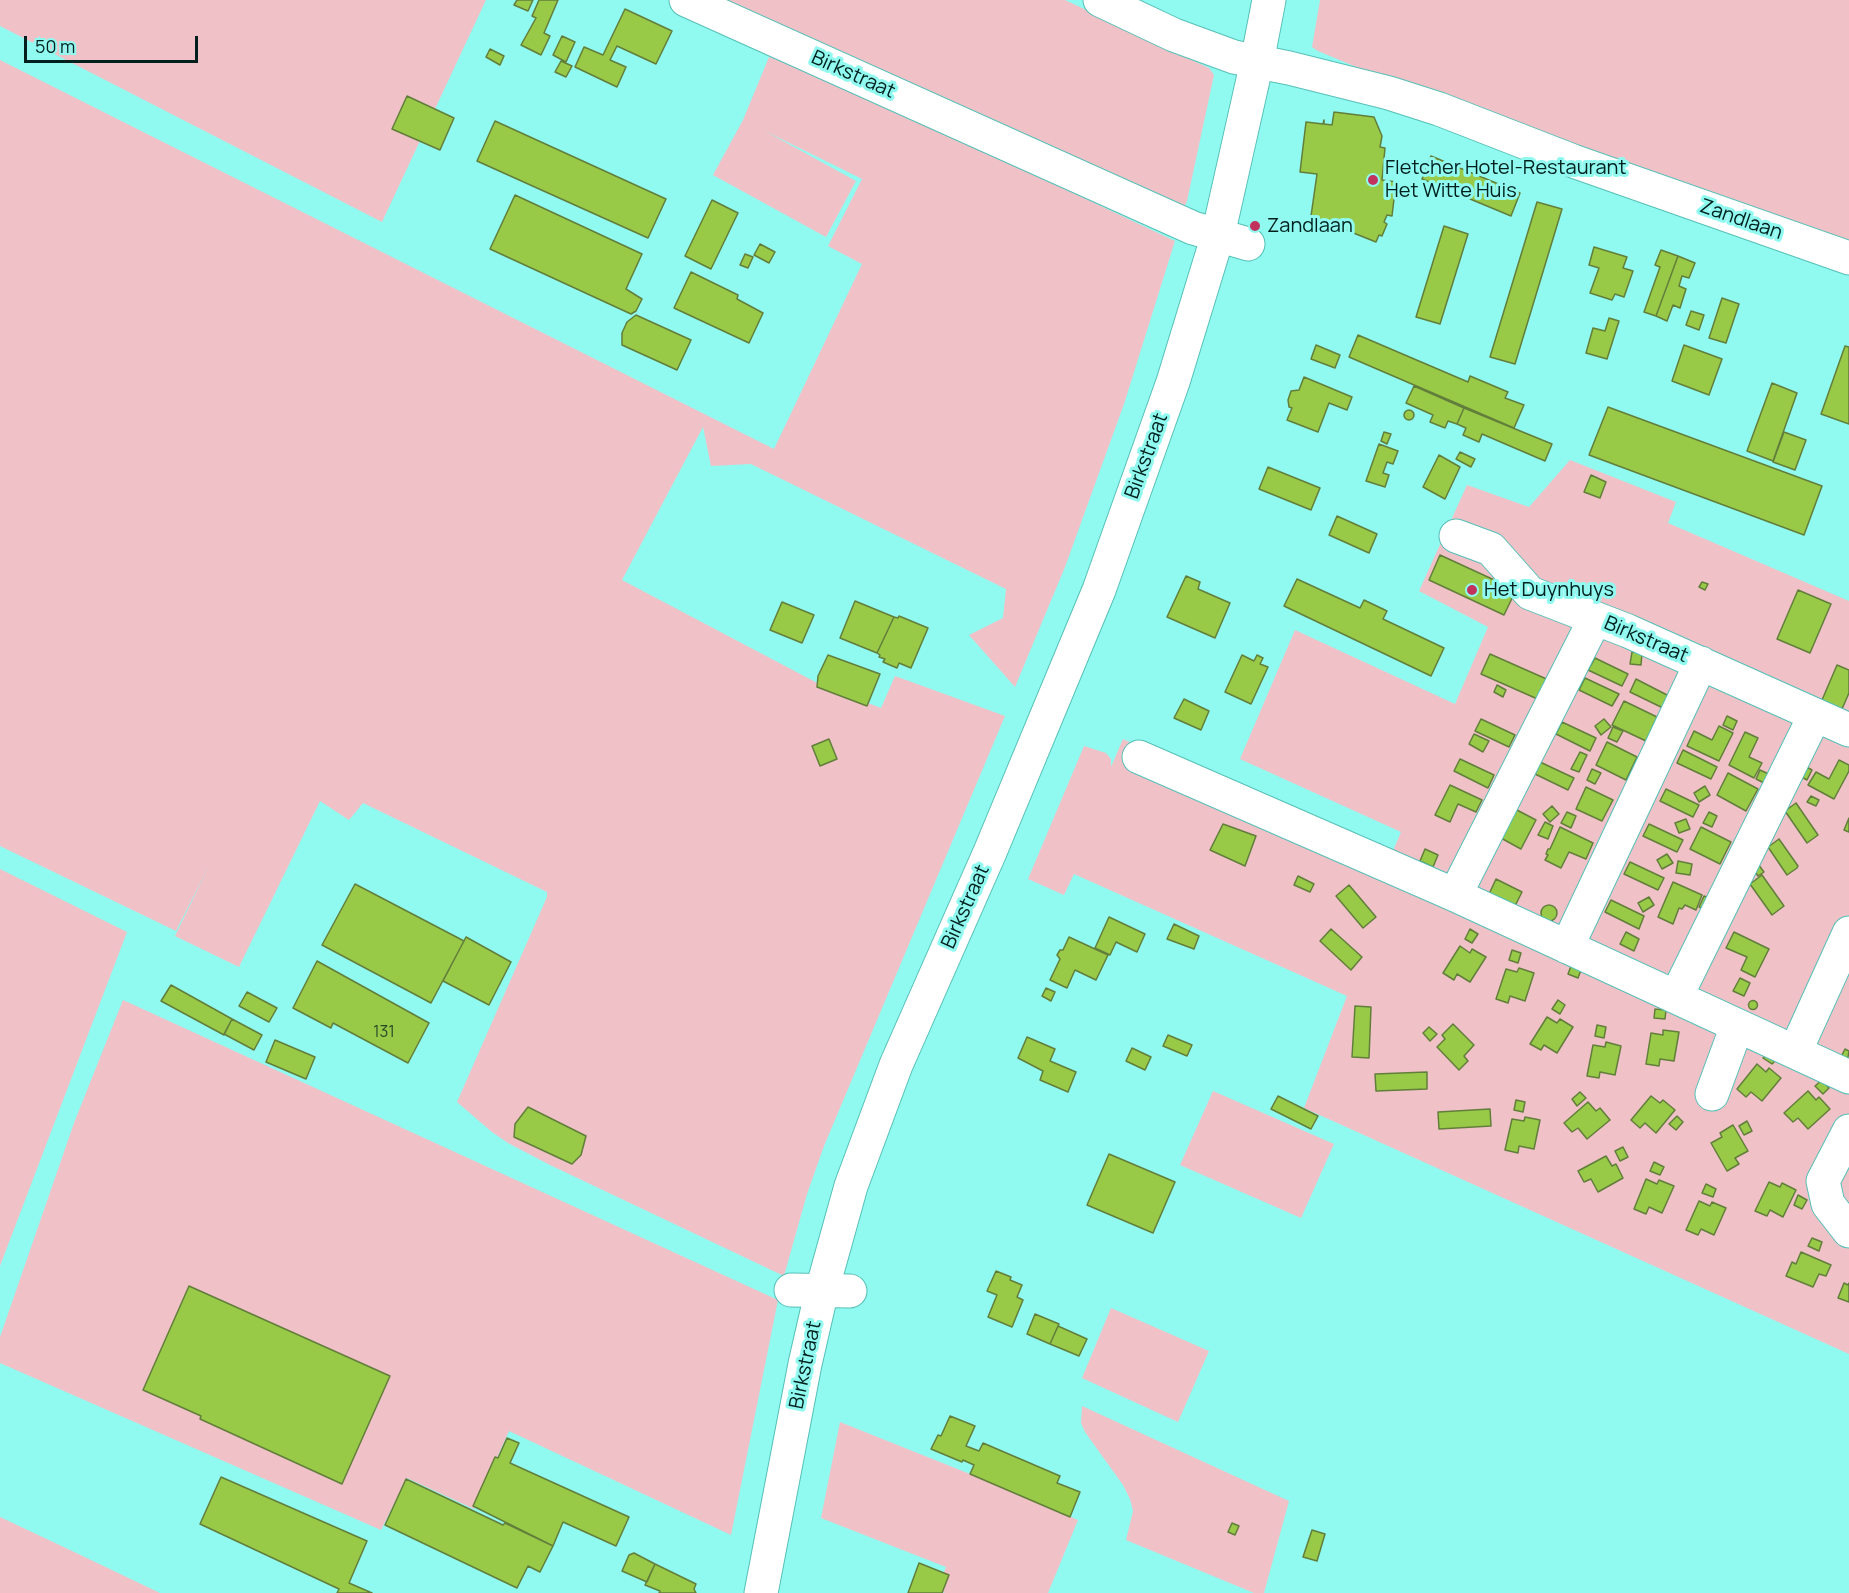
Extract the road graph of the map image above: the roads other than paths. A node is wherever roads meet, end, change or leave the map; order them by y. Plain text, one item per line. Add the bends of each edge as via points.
1 (686, 0) edge
2 (1100, 0) edge
3 (1269, 0) edge
4 (1257, 62) junction
5 (1233, 239) junction
6 (1849, 258) edge
7 (1455, 536) dead end
8 (1596, 619) junction
9 (1701, 663) junction
10 (1815, 715) junction
11 (1849, 730) edge
12 (1139, 757) dead end
13 (1455, 895) junction
14 (1849, 933) edge
15 (1567, 947) junction
16 (1676, 997) junction
17 (1737, 1026) junction
18 (1795, 1052) junction
19 (1849, 1077) edge
20 (1712, 1094) dead end
21 (1849, 1131) edge
22 (1849, 1231) edge
23 (761, 1593) edge

1 - 5 main road, Birkstraat via 1193,228
2 - 4 main road, Zandlaan via 1174,35
3 - 4 main road, Birkstraat
4 - 5 main road, Birkstraat
4 - 6 main road, Zandlaan via 1439,109 1573,161
5 - 23 main road, Birkstraat via 1173,382 1099,590 896,1065 851,1186 821,1290
7 - 8 main road, Birkstraat via 1491,549 1530,593
8 - 9 main road, Birkstraat
8 - 13 main road
9 - 10 main road, Birkstraat
9 - 15 main road
10 - 11 main road, Birkstraat
10 - 16 main road
12 - 13 main road
13 - 15 main road
14 - 18 main road
15 - 16 main road
16 - 17 main road
17 - 18 main road
17 - 20 main road
18 - 19 main road
21 - 22 main road via 1823,1181 1828,1204

